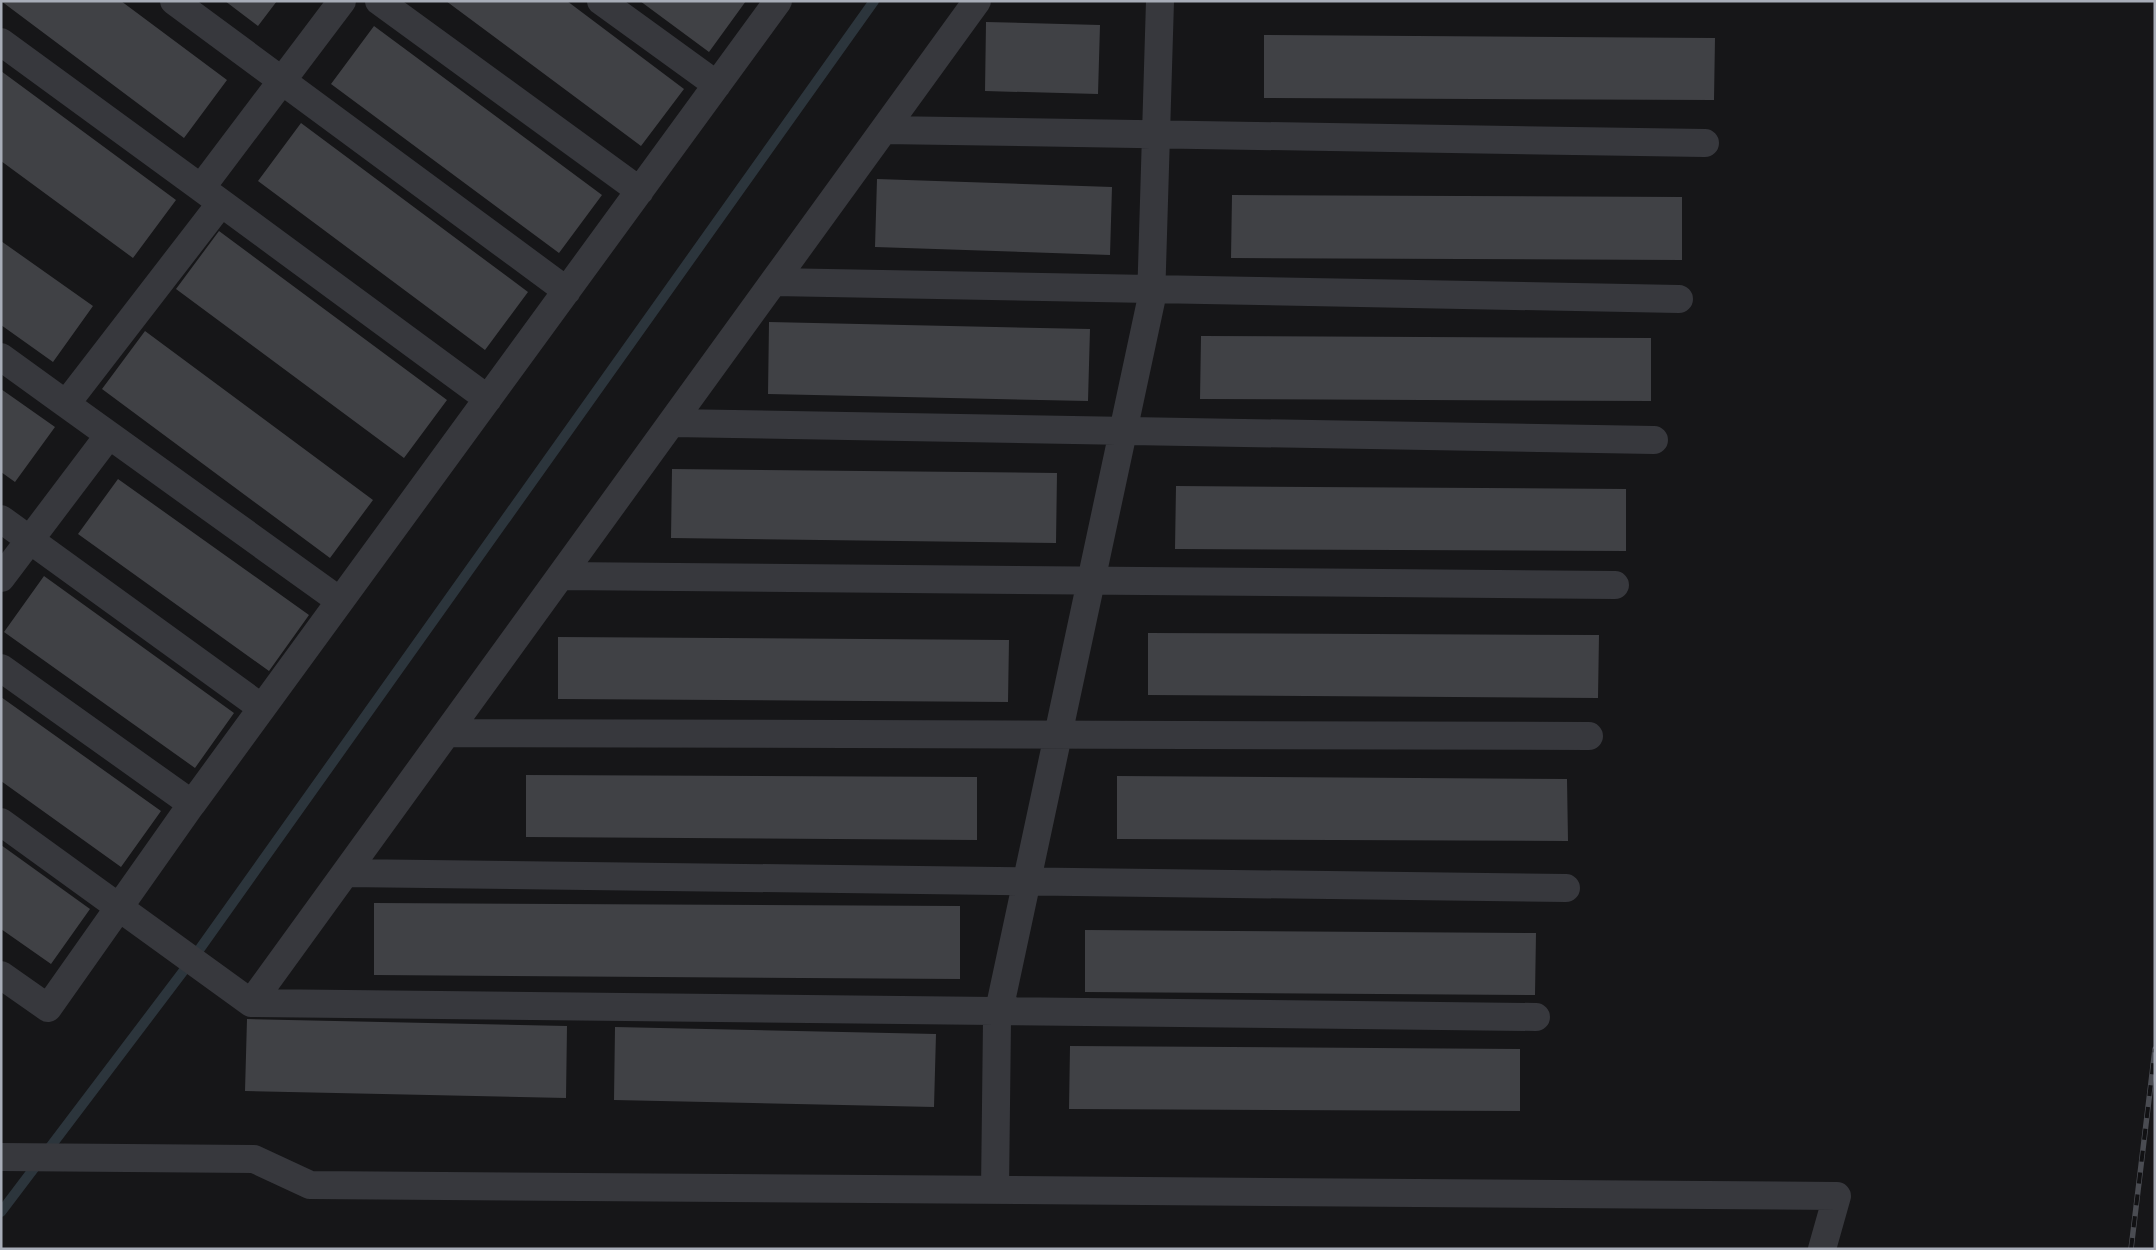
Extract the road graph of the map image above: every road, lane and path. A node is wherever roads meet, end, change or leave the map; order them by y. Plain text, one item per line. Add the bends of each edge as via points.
1 (174, 1) edge
2 (342, 1) edge
3 (379, 1) edge
4 (601, 1) edge
5 (778, 1) edge
6 (977, 1) edge
7 (1160, 1) edge
8 (1, 42) edge
9 (282, 81) junction
10 (717, 85) junction
11 (884, 130) junction
12 (1156, 135) junction
13 (1706, 143) dead end
14 (640, 191) junction
15 (211, 195) junction
16 (774, 282) junction
17 (1151, 289) junction
18 (567, 291) junction
19 (1679, 299) dead end
20 (1, 357) edge
21 (488, 399) junction
22 (66, 404) junction
23 (672, 423) junction
24 (1123, 430) junction
25 (109, 435) junction
26 (1654, 440) dead end
27 (1, 519) edge
28 (30, 540) junction
29 (561, 576) junction
30 (1, 578) edge
31 (1091, 580) junction
32 (1615, 585) dead end
33 (340, 601) junction
34 (1, 668) edge
35 (262, 708) junction
36 (447, 733) junction
37 (1058, 734) junction
38 (1589, 736) dead end
39 (196, 798) junction
40 (1, 822) edge
41 (346, 873) junction
42 (1027, 881) junction
43 (1566, 888) dead end
44 (120, 907) junction
45 (1, 975) edge
46 (241, 996) junction
47 (999, 1011) junction
48 (1536, 1017) dead end
49 (1, 1157) edge
50 (995, 1190) junction
51 (1822, 1249) edge

1 - 9 street
2 - 9 street
3 - 14 street
4 - 10 street
5 - 10 street
6 - 11 street
7 - 12 street
8 - 15 street
9 - 15 street
9 - 18 street
10 - 14 street
11 - 12 street
11 - 16 street
12 - 13 street
12 - 17 street
14 - 18 street
15 - 21 street
15 - 22 street
16 - 17 street
16 - 23 street
17 - 19 street
17 - 24 street via 1151,302
18 - 21 street
20 - 22 street
21 - 33 street
22 - 25 street
23 - 24 street
23 - 29 street
24 - 26 street
24 - 31 street
25 - 28 street
25 - 33 street
27 - 28 street
28 - 30 street
28 - 35 street
29 - 31 street
29 - 36 street
31 - 32 street
31 - 37 street
33 - 35 street
34 - 39 street via 192,804
35 - 39 street
36 - 37 street
36 - 41 street
37 - 38 street
37 - 42 street
39 - 44 street
40 - 44 street
41 - 42 street
41 - 46 street
42 - 43 street
42 - 47 street
44 - 45 street via 48,1008
44 - 46 street
46 - 47 street
47 - 48 street
47 - 50 street
49 - 50 street via 254,1159 310,1185
50 - 51 street via 1837,1196

